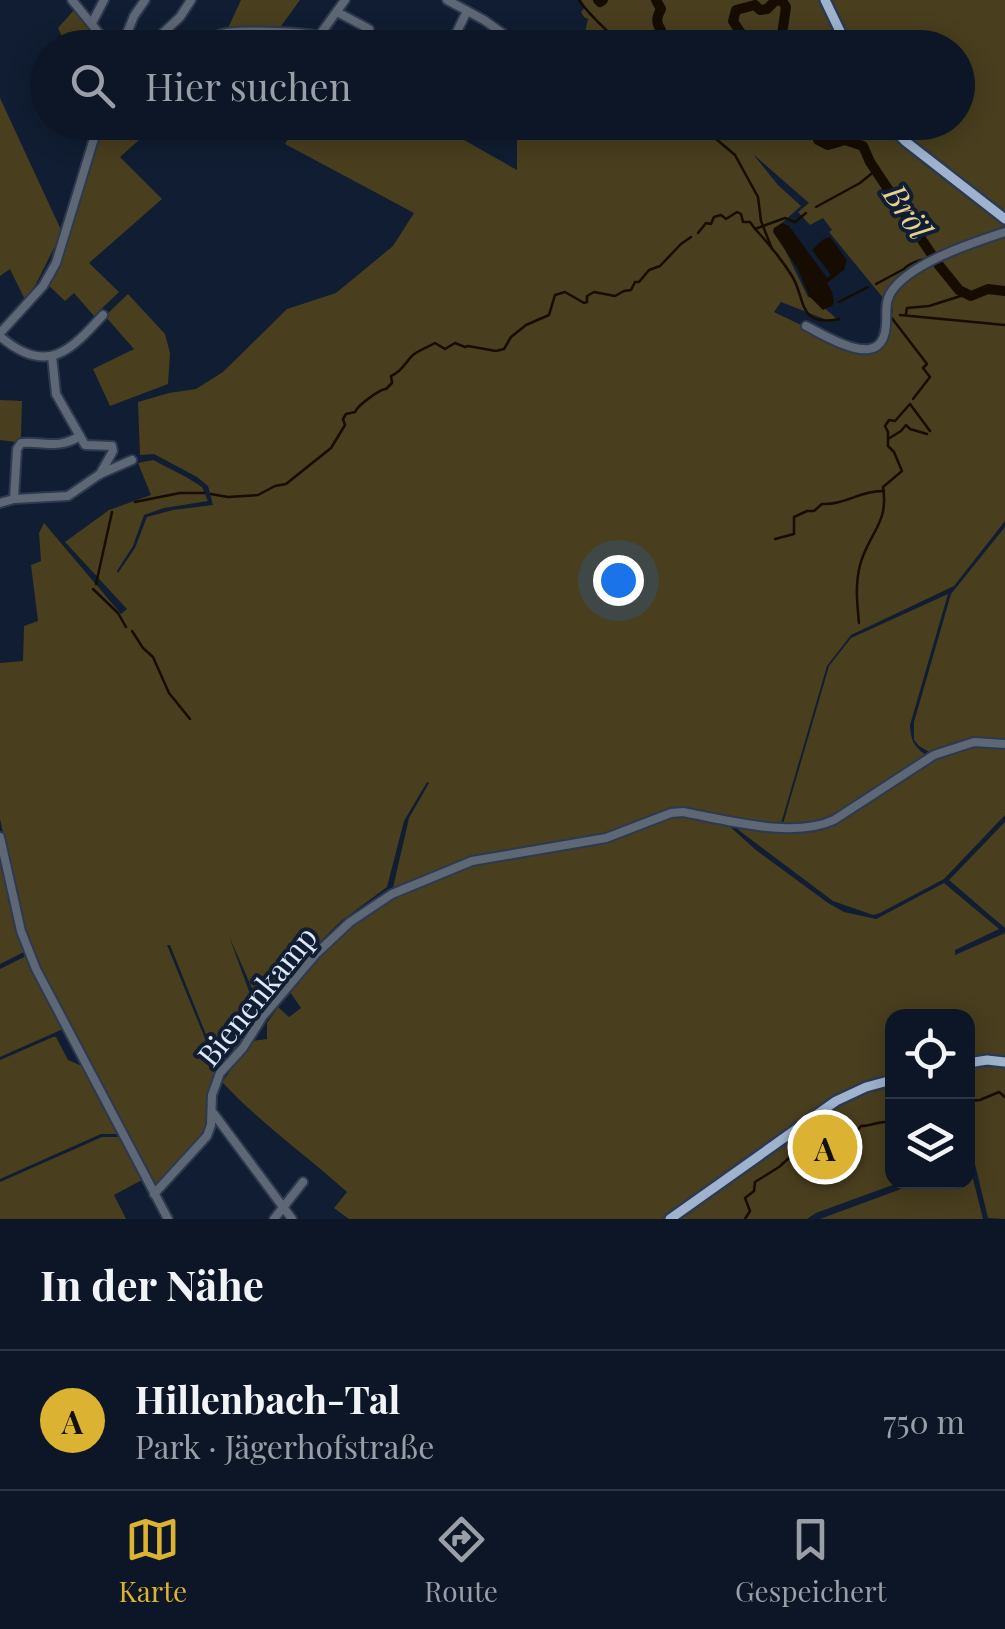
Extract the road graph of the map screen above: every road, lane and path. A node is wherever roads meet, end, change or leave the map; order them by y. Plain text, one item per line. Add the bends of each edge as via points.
1 (72, 0) edge
2 (104, 0) edge
3 (146, 0) edge
4 (192, 0) edge
5 (345, 0) edge
6 (448, 0) edge
7 (825, 0) edge
8 (467, 11) junction
9 (337, 12) junction
10 (92, 23) junction
11 (97, 30) edge
12 (129, 30) edge
13 (166, 30) edge
14 (324, 30) edge
15 (368, 30) dead end
16 (457, 30) edge
17 (496, 30) edge
18 (839, 30) edge
19 (93, 140) edge
20 (903, 140) edge
21 (1005, 220) edge
22 (1005, 232) edge
23 (103, 315) dead end
24 (806, 326) dead end
25 (1, 335) edge
26 (52, 356) junction
27 (80, 436) junction
28 (132, 460) dead end
29 (100, 474) junction
30 (14, 499) junction
31 (0, 502) edge
32 (1005, 744) edge
33 (0, 837) edge
34 (975, 1062) edge
35 (1005, 1062) edge
36 (885, 1082) edge
37 (212, 1113) junction
38 (302, 1182) dead end
39 (154, 1194) junction
40 (283, 1206) junction
41 (168, 1219) edge
42 (274, 1219) edge
43 (292, 1219) edge
44 (670, 1219) edge

1 - 10 street
2 - 10 street
3 - 12 street
4 - 13 street
5 - 9 street
6 - 8 street
7 - 18 main road
8 - 16 street
8 - 17 street
9 - 14 street
9 - 15 street
10 - 11 street
19 - 25 street via 56,263
20 - 21 main road
22 - 24 street via 941,256 894,288 880,345 860,350
23 - 26 street via 75,346
25 - 26 street via 21,351
26 - 27 street via 56,394
27 - 29 street via 85,446 112,446
27 - 30 street via 52,446 20,443
28 - 29 street
29 - 30 street via 68,496
30 - 31 street
32 - 37 street, Bienenkamp via 974,742 934,755 820,827 671,813 606,838 472,861 392,894 316,953 263,1016 220,1073
33 - 39 street via 28,952
34 - 35 main road
36 - 44 main road via 836,1101
37 - 39 street, Bienenkamp via 207,1136
37 - 40 street
38 - 40 street
39 - 41 street
40 - 42 street
40 - 43 street

